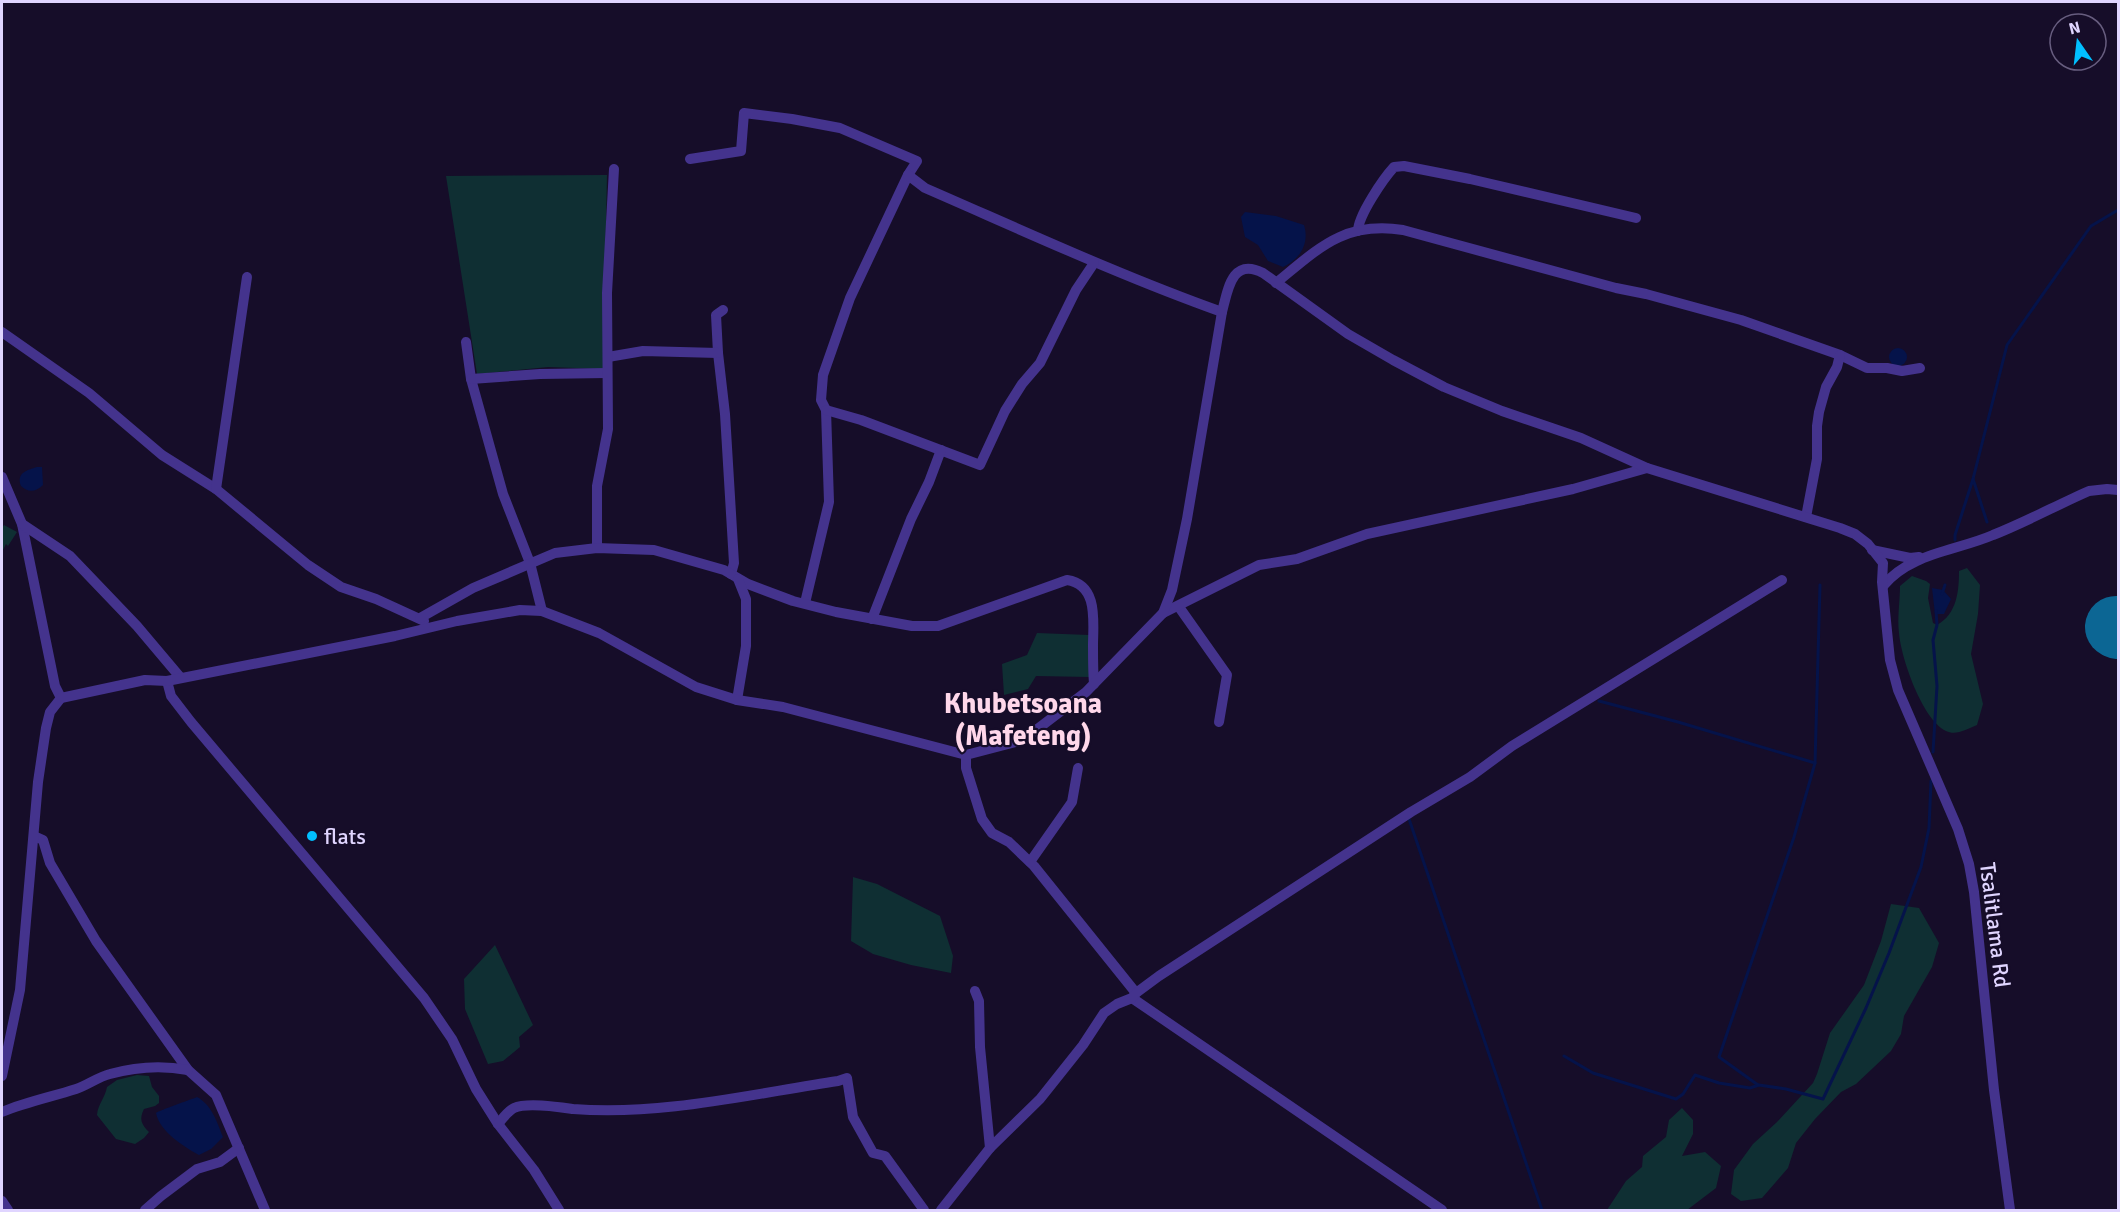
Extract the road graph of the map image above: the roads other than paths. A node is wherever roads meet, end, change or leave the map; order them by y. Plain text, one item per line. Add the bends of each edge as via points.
1 (690, 159) dead end
2 (614, 169) dead end
3 (908, 174) junction
4 (1635, 218) dead end
5 (1358, 231) junction
6 (1094, 263) junction
7 (247, 277) dead end
8 (1276, 283) junction
9 (723, 310) dead end
10 (1222, 312) junction
11 (2, 332) edge
12 (466, 342) dead end
13 (718, 353) junction
14 (1840, 355) junction
15 (608, 357) junction
16 (1920, 368) dead end
17 (608, 373) junction
18 (471, 379) junction
19 (826, 410) junction
20 (941, 450) junction
21 (1647, 468) junction
22 (2, 477) edge
23 (216, 489) junction
24 (2118, 490) edge
25 (1806, 517) junction
26 (22, 524) junction
27 (597, 548) junction
28 (530, 563) junction
29 (1892, 564) junction
30 (735, 576) junction
31 (1782, 580) dead end
32 (805, 603) junction
33 (1179, 607) junction
34 (542, 611) junction
35 (1163, 613) junction
36 (420, 618) junction
37 (872, 619) junction
38 (432, 627) junction
39 (180, 677) junction
40 (167, 681) junction
41 (1094, 684) junction
42 (61, 698) junction
43 (737, 700) junction
44 (1219, 722) dead end
45 (966, 755) junction
46 (1078, 768) dead end
47 (33, 836) junction
48 (1030, 862) junction
49 (975, 991) dead end
50 (1134, 995) junction
51 (188, 1070) junction
52 (2, 1076) edge
53 (2, 1112) edge
54 (498, 1124) junction
55 (239, 1148) junction
56 (990, 1148) junction
57 (2, 1201) edge
58 (8, 1210) edge
59 (145, 1210) edge
60 (265, 1210) edge
61 (558, 1210) edge
62 (924, 1210) edge
63 (941, 1210) edge
64 (1442, 1210) edge
65 (2010, 1210) edge

1 - 3 street via 741,151 744,113 840,128 916,161
2 - 15 street via 607,292
3 - 6 street via 925,188
3 - 19 street via 850,298 823,375 820,400
4 - 5 street via 1404,166 1394,167 1377,190
5 - 8 street via 1326,242
5 - 14 street via 1381,227 1403,230 1741,320
6 - 10 street
6 - 20 street via 1076,290 1040,363 1005,411 980,465
7 - 23 street
8 - 10 street via 1253,268 1244,268 1229,282
8 - 21 street via 1348,334 1444,387 1581,438
9 - 13 street via 716,315
10 - 35 street via 1186,519 1172,590
11 - 23 street via 89,393 162,454
12 - 18 street
13 - 15 street via 643,351
13 - 30 street
14 - 16 street via 1867,368
14 - 25 street via 1826,387 1816,426 1817,459
15 - 17 street
17 - 18 street
17 - 27 street via 608,429 597,486
18 - 28 street via 506,501
19 - 20 street
19 - 32 street via 829,502
20 - 37 street
21 - 25 street
21 - 33 street via 1573,489 1367,534 1297,560 1259,565
22 - 26 street
23 - 36 street via 298,558 341,587
24 - 29 street via 2090,490 1991,536
25 - 29 street via 1855,534
26 - 39 street via 70,556
26 - 42 street via 55,686
27 - 28 street via 555,553
27 - 30 street via 654,550
28 - 34 street
28 - 36 street via 473,588
29 - 65 street, Tsalitlama Rd via 1883,586 1890,660 1898,690 1969,864
30 - 32 street
30 - 43 street via 746,599 747,646
31 - 50 street via 1512,746
32 - 37 street
33 - 35 street
33 - 44 street via 1227,675
34 - 38 street via 520,610
34 - 43 street via 598,633 696,687
35 - 41 street
36 - 38 street
37 - 41 street via 939,626 1057,582 1074,581 1086,589 1092,602
38 - 39 street
39 - 40 street
40 - 42 street via 145,680
40 - 54 street via 171,696 191,722 423,998 452,1039
41 - 45 street via 1023,740
42 - 47 street via 46,728
43 - 45 street via 783,707
45 - 48 street via 966,768 982,819 992,833 1009,842
46 - 48 street via 1072,802
47 - 51 street via 43,840 50,863 96,942
47 - 52 street via 20,990
48 - 50 street
49 - 56 street via 979,1001
50 - 56 street via 1104,1013 1040,1099
50 - 64 street
51 - 53 street via 171,1066 108,1074 79,1088
51 - 55 street via 216,1095
54 - 61 street via 534,1170
54 - 62 street via 516,1107 636,1110 718,1101 847,1078 853,1117 873,1153 885,1156
55 - 59 street via 220,1162 197,1169
55 - 60 street
56 - 63 street
57 - 58 street

